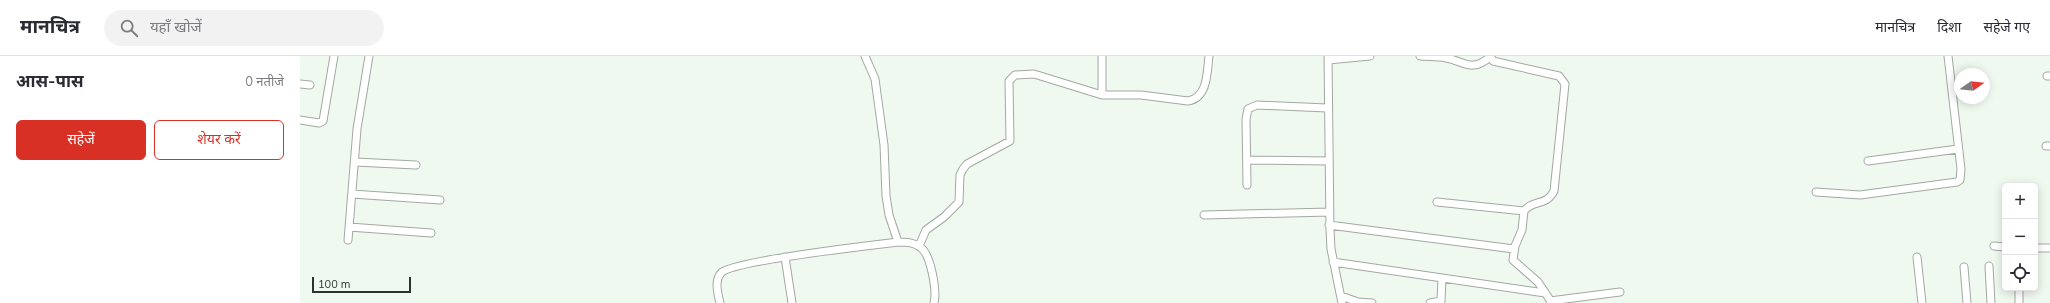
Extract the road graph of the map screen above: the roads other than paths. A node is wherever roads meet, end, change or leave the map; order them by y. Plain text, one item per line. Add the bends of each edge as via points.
1 (334, 56) edge
2 (368, 56) edge
3 (865, 56) edge
4 (1102, 56) edge
5 (1209, 56) edge
6 (1370, 56) edge
7 (1420, 56) edge
8 (1490, 56) edge
9 (1948, 56) edge
10 (1328, 58) edge
11 (300, 84) edge
12 (310, 85) dead end
13 (1102, 95) junction
14 (1327, 108) junction
15 (300, 120) edge
16 (1958, 150) junction
17 (1247, 160) junction
18 (1328, 161) junction
19 (1868, 161) dead end
20 (355, 162) junction
21 (416, 165) dead end
22 (1247, 185) dead end
23 (1816, 192) dead end
24 (352, 194) junction
25 (440, 200) dead end
26 (1438, 202) dead end
27 (1524, 211) junction
28 (1329, 212) junction
29 (1204, 215) dead end
30 (1330, 225) junction
31 (349, 227) junction
32 (431, 232) dead end
33 (348, 240) dead end
34 (898, 242) junction
35 (919, 246) junction
36 (1994, 246) dead end
37 (2002, 247) edge
38 (2038, 248) edge
39 (2050, 248) edge
40 (1514, 249) junction
41 (785, 257) junction
42 (1917, 257) dead end
43 (1333, 262) junction
44 (1989, 266) dead end
45 (1964, 267) dead end
46 (1442, 278) junction
47 (2019, 291) edge
48 (1620, 292) dead end
49 (1545, 293) junction
50 (1342, 299) edge
51 (1551, 302) edge
52 (720, 303) edge
53 (792, 303) edge
54 (934, 303) edge
55 (1372, 303) edge
56 (1430, 303) edge
57 (1922, 303) edge
58 (1967, 303) edge
59 (1991, 303) edge
60 (2019, 303) edge

1 - 15 street via 323,121 319,123
2 - 20 street
3 - 34 street via 876,79 884,145 886,196
4 - 13 street
5 - 13 street via 1205,85 1194,100 1188,102 1141,95
6 - 10 street
7 - 8 street via 1445,58 1468,65 1480,63
8 - 27 street via 1494,61 1559,76 1565,84 1554,191 1550,198 1531,204
9 - 16 street
10 - 14 street
11 - 12 street
13 - 35 street via 1032,74 1015,75 1009,81 1010,141 967,164 960,175 959,202 944,218 926,230
14 - 17 street via 1252,106 1248,109 1246,119
14 - 18 street
16 - 19 street
16 - 23 street via 1961,177 1957,182 1860,195
17 - 18 street
17 - 22 street
18 - 28 street
20 - 21 street
20 - 24 street
24 - 25 street
24 - 31 street
26 - 27 street
27 - 40 street via 1522,230
28 - 29 street
28 - 30 street
30 - 40 street
30 - 43 street
31 - 32 street
31 - 33 street
34 - 35 street
34 - 41 street
35 - 54 street via 925,253 932,276 936,293
36 - 37 street
38 - 39 street
40 - 49 street via 1515,262 1538,282
41 - 52 street via 722,272 717,282
41 - 53 street
42 - 57 street
43 - 46 street
43 - 50 street
44 - 59 street
45 - 58 street
46 - 49 street
46 - 56 street via 1441,301
47 - 60 street
48 - 51 street
49 - 51 street
50 - 55 street

